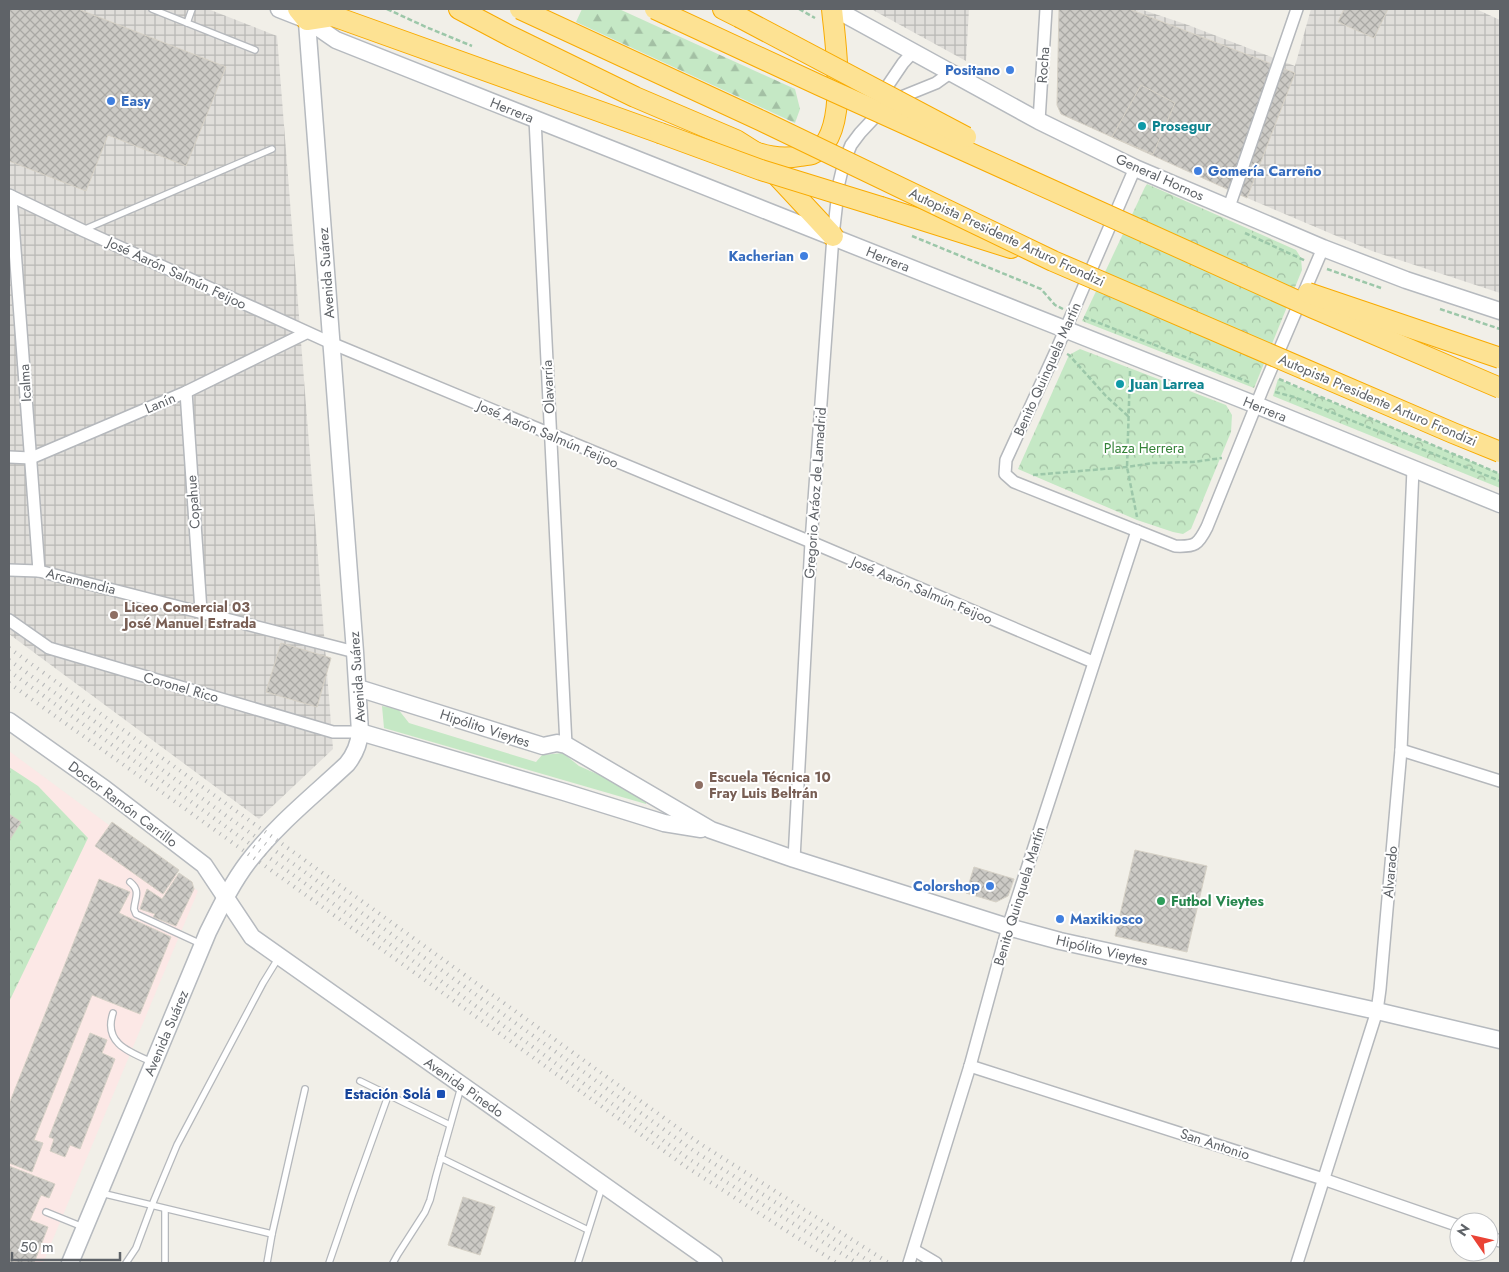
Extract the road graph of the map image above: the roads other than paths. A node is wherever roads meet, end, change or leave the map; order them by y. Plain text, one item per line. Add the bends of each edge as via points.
1 (152, 9) edge
2 (192, 9) edge
3 (279, 9) edge
4 (459, 9) edge
5 (520, 9) edge
6 (655, 9) edge
7 (834, 9) edge
8 (1046, 9) edge
9 (1297, 9) edge
10 (303, 13) edge
11 (731, 13) edge
12 (187, 23) junction
13 (255, 50) dead end
14 (913, 52) junction
15 (950, 73) junction
16 (534, 119) junction
17 (1039, 121) junction
18 (860, 133) junction
19 (272, 149) dead end
20 (755, 152) junction
21 (1135, 168) junction
22 (1028, 178) junction
23 (10, 195) edge
24 (1229, 207) junction
25 (82, 230) junction
26 (833, 236) junction
27 (1323, 248) junction
28 (1206, 259) junction
29 (1053, 261) junction
30 (1500, 311) edge
31 (1065, 330) junction
32 (306, 333) junction
33 (331, 344) junction
34 (1500, 358) edge
35 (1500, 388) edge
36 (186, 392) junction
37 (1256, 405) junction
38 (550, 435) junction
39 (1500, 452) edge
40 (9, 457) edge
41 (31, 458) junction
42 (1413, 469) junction
43 (1500, 504) edge
44 (1136, 530) junction
45 (811, 542) junction
46 (9, 570) edge
47 (39, 571) junction
48 (201, 611) junction
49 (9, 620) edge
50 (355, 652) junction
51 (1093, 662) junction
52 (358, 688) junction
53 (9, 721) edge
54 (360, 732) junction
55 (566, 745) junction
56 (1400, 750) junction
57 (1500, 781) edge
58 (711, 830) junction
59 (794, 859) junction
60 (130, 882) dead end
61 (226, 897) junction
62 (1008, 926) junction
63 (203, 945) junction
64 (279, 957) junction
65 (1377, 1011) junction
66 (113, 1013) dead end
67 (1500, 1040) edge
68 (154, 1063) junction
69 (970, 1066) junction
70 (360, 1081) dead end
71 (462, 1085) junction
72 (305, 1089) dead end
73 (388, 1096) junction
74 (450, 1126) junction
75 (441, 1158) junction
76 (1324, 1179) junction
77 (603, 1185) junction
78 (99, 1193) junction
79 (152, 1206) junction
80 (165, 1208) junction
81 (46, 1212) dead end
82 (1449, 1223) edge
83 (85, 1228) junction
84 (588, 1230) junction
85 (272, 1234) junction
86 (914, 1250) junction
87 (70, 1263) edge
88 (126, 1263) edge
89 (164, 1263) edge
90 (267, 1263) edge
91 (329, 1263) edge
92 (394, 1263) edge
93 (578, 1263) edge
94 (714, 1263) edge
95 (909, 1263) edge
96 (936, 1263) edge
97 (1298, 1263) edge

1 - 12 lane
2 - 12 lane
3 - 10 main road, Herrera
4 - 20 highway via 635,97 736,140
5 - 29 highway, Autopista Presidente Arturo Frondizi, bridge via 762,120
6 - 22 highway, bridge
7 - 14 main road, General Hornos
7 - 20 highway via 838,88 831,132 812,154 790,158
8 - 17 street, Rocha
9 - 24 street
10 - 16 main road, Herrera via 336,40
10 - 29 highway, bridge via 333,16 761,170
10 - 33 main road, Avenida Suárez
11 - 22 highway, bridge via 990,150
12 - 13 lane
14 - 15 main road, General Hornos
14 - 18 street, Gregorio Aráoz de Lamadrid via 879,98
15 - 17 main road, General Hornos
15 - 18 street, Gregorio Aráoz de Lamadrid via 889,102
16 - 26 main road, Herrera
16 - 38 street, Olavarría
17 - 21 main road, General Hornos
18 - 26 street, Gregorio Aráoz de Lamadrid via 844,162
19 - 25 lane
20 - 26 highway
21 - 24 main road, General Hornos
21 - 31 street, Benito Quinquela Martín
22 - 28 highway, bridge
23 - 25 street, José Aarón Salmún Feijoo
23 - 41 street, Icalma
24 - 27 main road, General Hornos
25 - 32 street, José Aarón Salmún Feijoo
26 - 31 main road, Herrera
26 - 45 street, Gregorio Aráoz de Lamadrid
27 - 30 main road, General Hornos
27 - 37 street
28 - 34 highway, bridge
28 - 35 highway, bridge via 1357,328
29 - 39 highway, Autopista Presidente Arturo Frondizi, bridge
31 - 37 main road, Herrera
31 - 44 street, Benito Quinquela Martín via 1006,460 1005,474 1014,482
32 - 33 street, José Aarón Salmún Feijoo
32 - 36 street, Lanín
33 - 38 street, José Aarón Salmún Feijoo
33 - 50 main road, Avenida Suárez
36 - 41 street, Lanín
36 - 48 street, Copahue
37 - 42 main road, Herrera
37 - 44 street via 1207,527 1197,543 1175,546
38 - 45 street, José Aarón Salmún Feijoo
38 - 55 street, Olavarría
40 - 41 street, Lanín
41 - 47 street, Icalma
42 - 43 main road, Herrera
42 - 56 street, Alvarado
44 - 51 street, Benito Quinquela Martín
45 - 51 street, José Aarón Salmún Feijoo
45 - 59 street, Gregorio Aráoz de Lamadrid
46 - 47 street, Arcamendia
47 - 48 street, Arcamendia
48 - 50 street, Arcamendia
49 - 54 street, Coronel Rico via 49,648 333,732
50 - 52 main road, Avenida Suárez
51 - 62 street, Benito Quinquela Martín
52 - 54 main road, Avenida Suárez
52 - 55 main road, Hipólito Vieytes via 543,746
53 - 61 main road, Doctor Ramón Carrillo via 106,789 204,865
54 - 58 main road, Hipólito Vieytes via 664,823
54 - 61 main road, Avenida Suárez via 355,754 347,764 272,834
55 - 58 main road, Hipólito Vieytes
56 - 57 street
56 - 65 street, Alvarado
58 - 59 main road, Hipólito Vieytes
59 - 62 main road, Hipólito Vieytes
60 - 63 lane via 137,890 136,914
61 - 63 main road, Avenida Suárez
61 - 64 main road, Avenida Pinedo via 252,937
62 - 65 main road, Hipólito Vieytes via 1055,940
62 - 69 street, Benito Quinquela Martín
63 - 68 main road, Avenida Suárez
64 - 71 main road, Avenida Pinedo
64 - 79 lane via 177,1145
65 - 67 main road, Hipólito Vieytes
65 - 76 street, Alvarado
66 - 68 lane via 110,1023 112,1035 119,1045
68 - 78 main road, Avenida Suárez
69 - 76 street, San Antonio
69 - 86 street, Benito Quinquela Martín
70 - 73 lane
71 - 74 lane
71 - 77 main road, Avenida Pinedo
72 - 85 lane
73 - 74 lane
73 - 91 lane
74 - 75 lane
75 - 84 lane
75 - 92 lane via 426,1212
76 - 82 street, San Antonio
76 - 97 street, Alvarado
77 - 84 lane
77 - 94 main road, Avenida Pinedo
78 - 79 lane
78 - 83 main road, Avenida Suárez
79 - 80 lane
79 - 88 lane via 136,1248
80 - 85 lane
80 - 89 lane
81 - 83 lane
83 - 87 main road, Avenida Suárez
84 - 93 lane
85 - 90 lane
86 - 95 street, Benito Quinquela Martín
86 - 96 street

